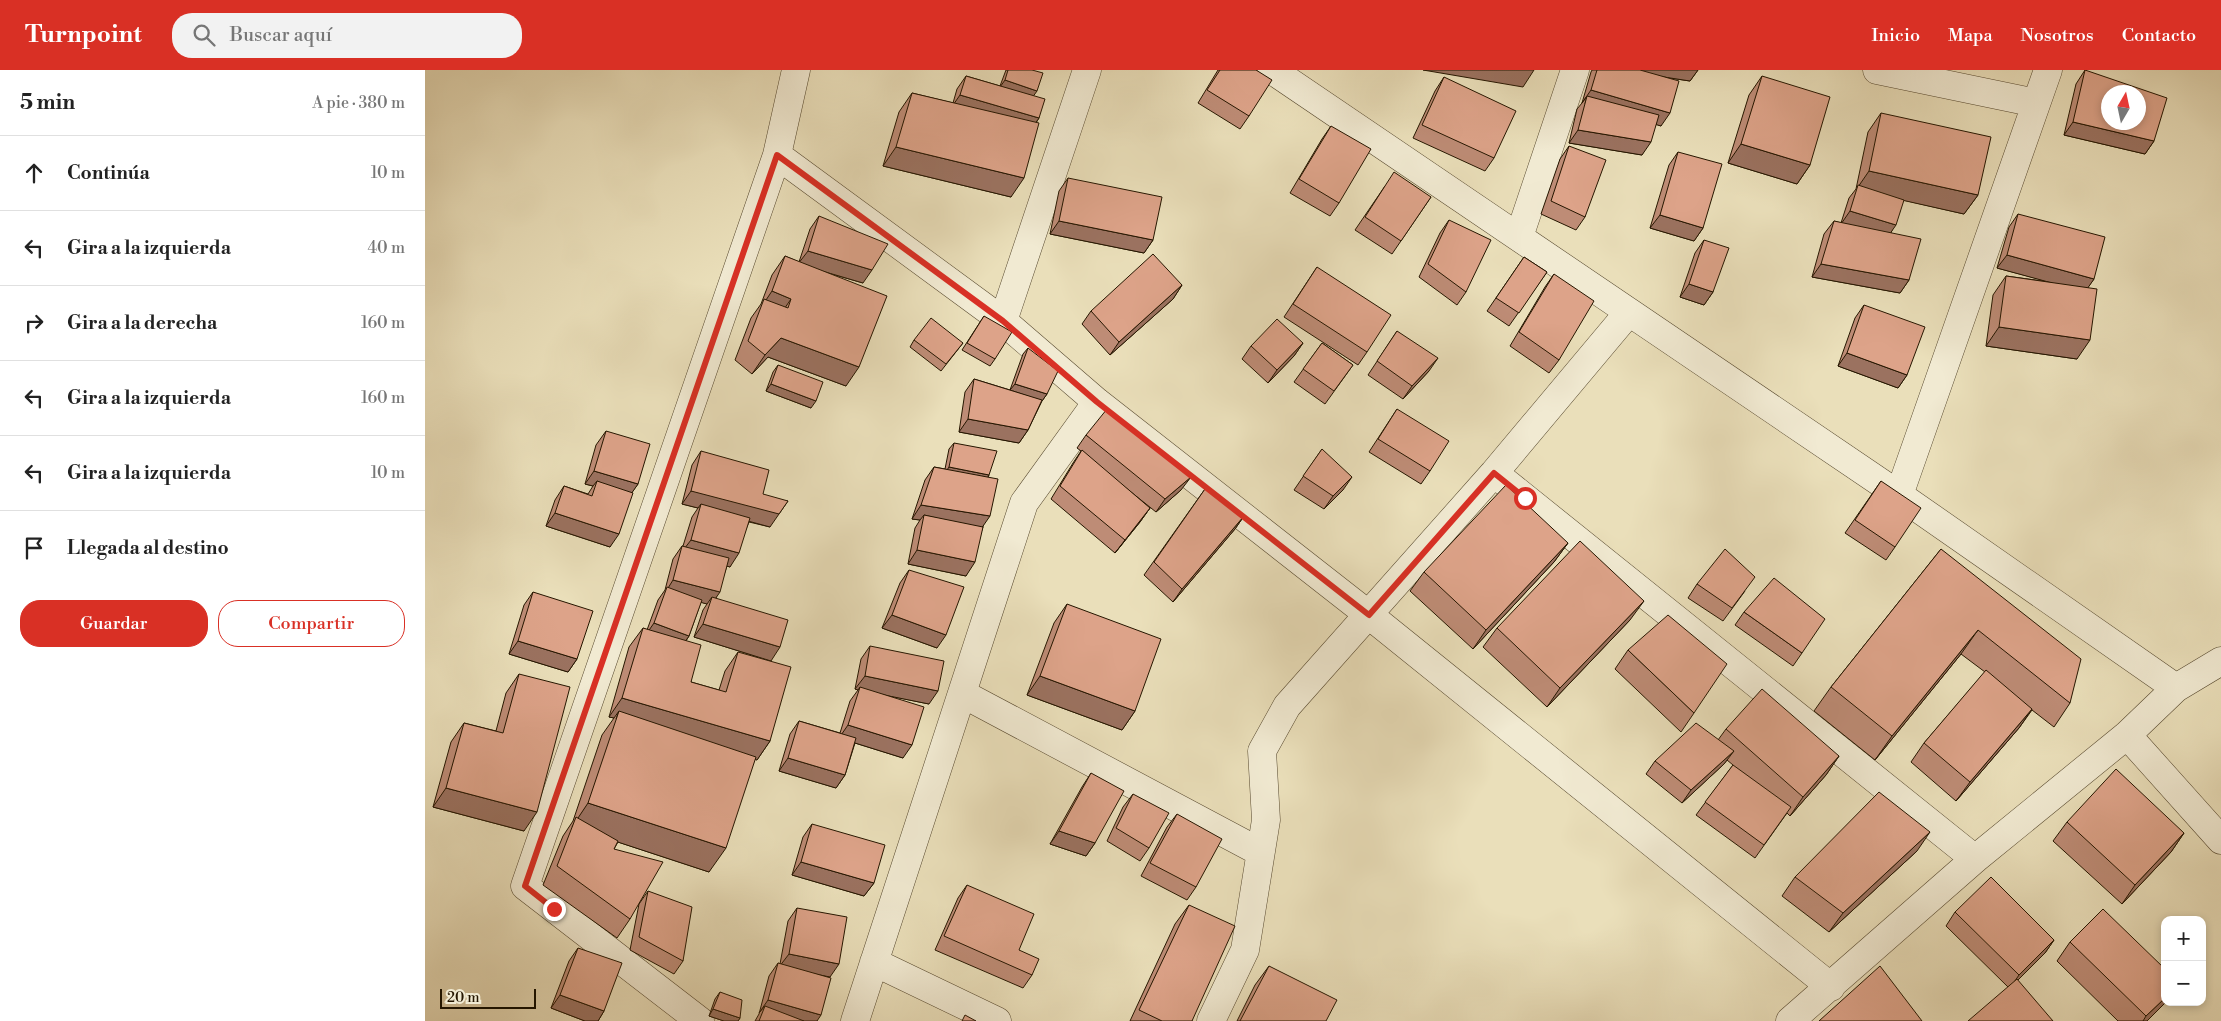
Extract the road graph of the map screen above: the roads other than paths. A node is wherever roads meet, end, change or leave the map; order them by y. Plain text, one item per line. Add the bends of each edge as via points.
1 (796, 70) edge
2 (1087, 70) edge
3 (1272, 70) edge
4 (1575, 70) edge
5 (1877, 70) edge
6 (2048, 70) edge
7 (1303, 80) edge
8 (2036, 103) junction
9 (777, 155) junction
10 (1519, 237) junction
11 (1629, 312) junction
12 (1003, 321) junction
13 (1097, 402) junction
14 (1494, 473) junction
15 (1899, 495) junction
16 (1369, 615) junction
17 (2221, 661) edge
18 (2176, 688) junction
19 (963, 694) junction
20 (2127, 735) junction
21 (2221, 840) edge
22 (1261, 852) junction
23 (1975, 859) junction
24 (874, 962) junction
25 (1831, 987) junction
26 (700, 1021) edge
27 (855, 1021) edge
28 (997, 1021) edge
29 (1211, 1021) edge
30 (1790, 1021) edge

1 - 9 street
2 - 12 street
3 - 7 street
4 - 10 street
5 - 8 street
6 - 8 street
7 - 10 street
8 - 15 street
9 - 12 street
9 - 26 street via 525,886
10 - 11 street
11 - 14 street
11 - 15 street
12 - 13 street
13 - 16 street
13 - 19 street via 1024,503
14 - 16 street
14 - 23 street
15 - 18 street
16 - 22 street via 1287,706 1262,751 1266,820
16 - 25 street
17 - 18 street
18 - 20 street
19 - 22 street
19 - 24 street
20 - 21 street
20 - 23 street
22 - 29 street via 1245,950
23 - 25 street
24 - 27 street
24 - 28 street
25 - 30 street

